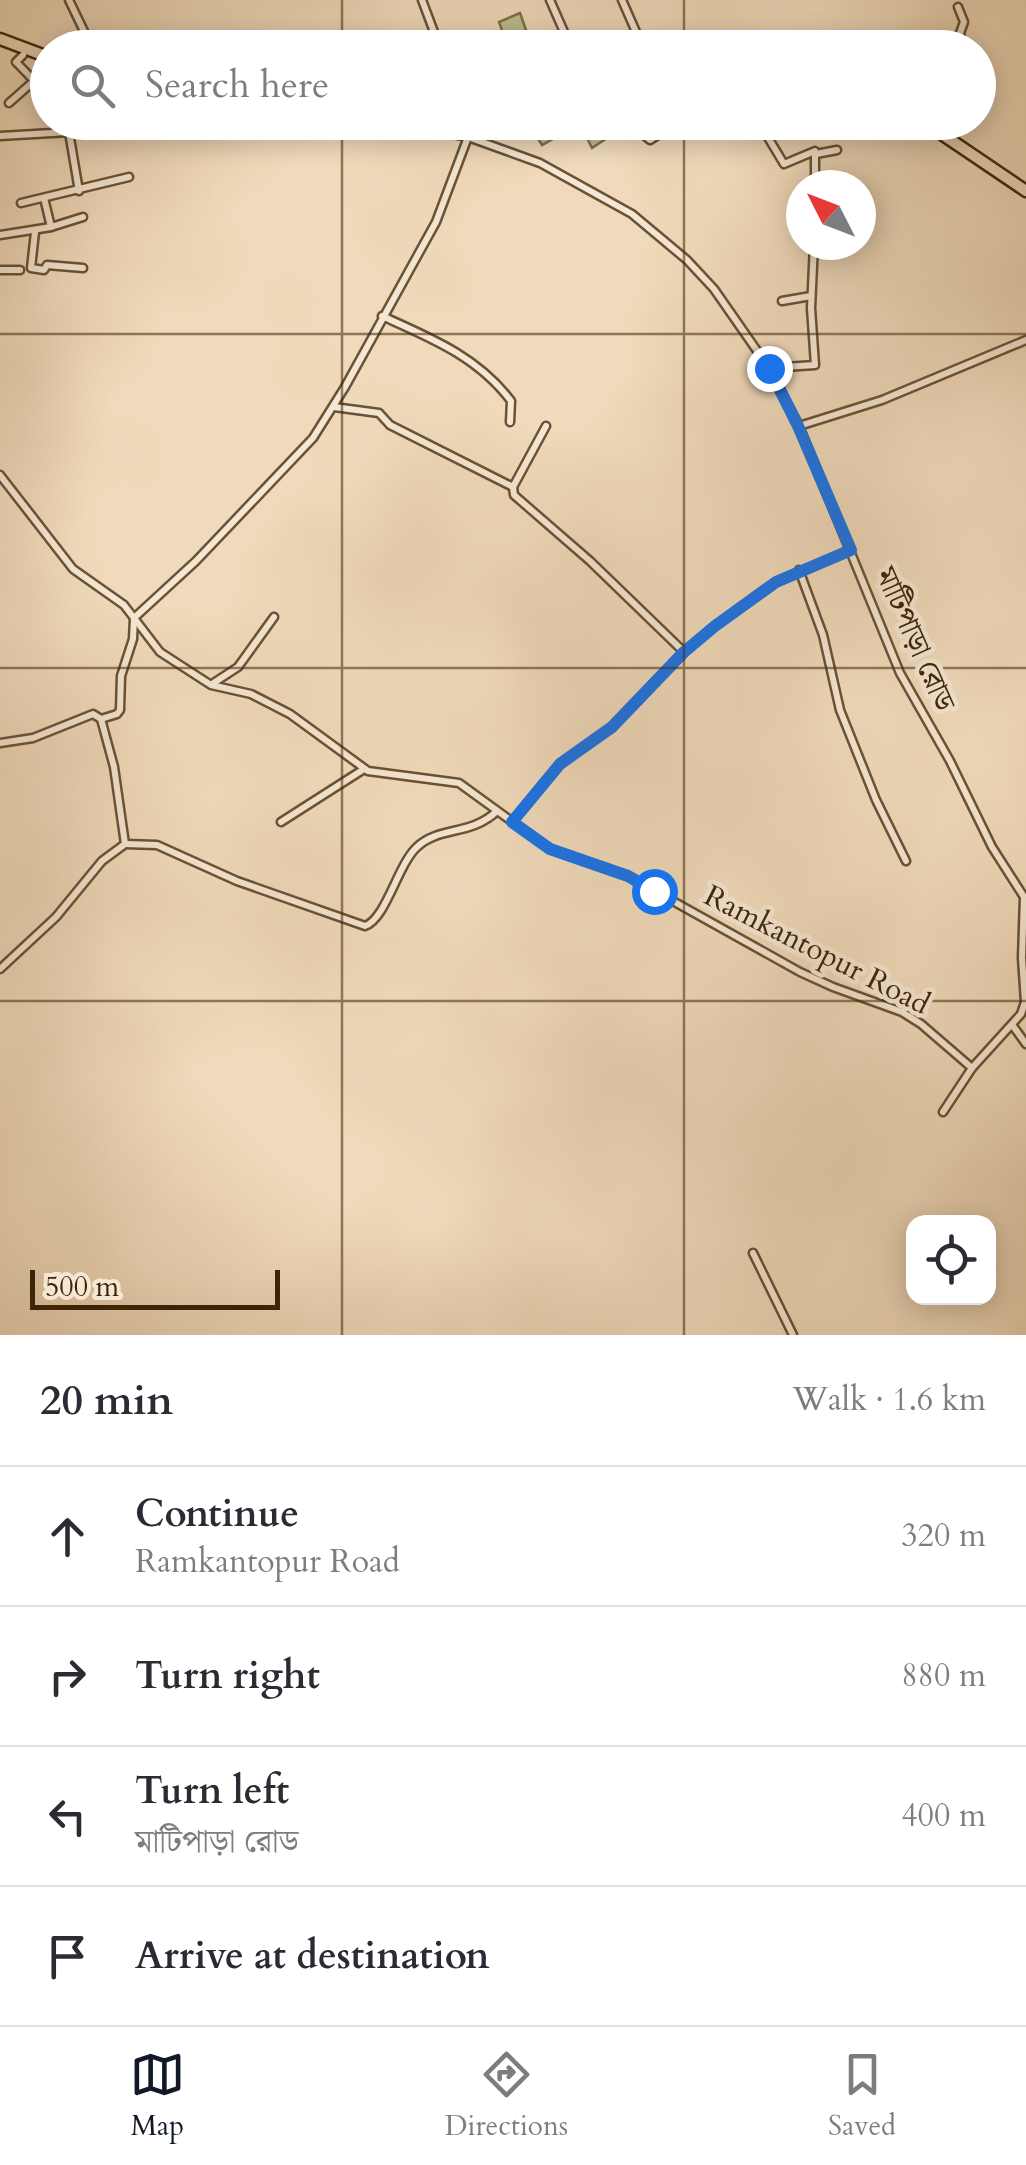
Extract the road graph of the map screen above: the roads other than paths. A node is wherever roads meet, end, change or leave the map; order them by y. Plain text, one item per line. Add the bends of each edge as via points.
1 (70, 0) edge
2 (422, 0) edge
3 (550, 0) edge
4 (622, 0) edge
5 (958, 7) dead end
6 (84, 30) edge
7 (433, 30) edge
8 (563, 30) edge
9 (635, 30) edge
10 (961, 30) edge
11 (0, 42) edge
12 (30, 53) edge
13 (23, 54) junction
14 (30, 55) edge
15 (30, 75) edge
16 (30, 84) edge
17 (9, 103) dead end
18 (30, 134) edge
19 (0, 136) edge
20 (71, 140) edge
21 (467, 140) edge
22 (476, 140) edge
23 (770, 140) edge
24 (951, 140) edge
25 (837, 150) dead end
26 (816, 154) junction
27 (815, 170) edge
28 (128, 177) dead end
29 (79, 191) junction
30 (1026, 191) edge
31 (44, 198) junction
32 (21, 203) dead end
33 (83, 216) dead end
34 (50, 227) junction
35 (35, 232) junction
36 (0, 235) edge
37 (813, 260) edge
38 (83, 268) dead end
39 (0, 270) edge
40 (20, 270) dead end
41 (811, 296) junction
42 (782, 301) dead end
43 (382, 316) junction
44 (1026, 340) edge
45 (769, 368) junction
46 (334, 406) junction
47 (510, 422) dead end
48 (546, 426) dead end
49 (798, 426) junction
50 (0, 474) edge
51 (513, 487) junction
52 (851, 550) junction
53 (799, 570) junction
54 (274, 617) dead end
55 (134, 618) junction
56 (684, 652) junction
57 (211, 685) junction
58 (101, 719) junction
59 (0, 743) edge
60 (364, 770) junction
61 (497, 810) junction
62 (281, 822) dead end
63 (512, 822) junction
64 (125, 844) junction
65 (906, 861) dead end
66 (0, 968) edge
67 (1013, 1026) junction
68 (1026, 1044) edge
69 (972, 1068) junction
70 (943, 1112) dead end
71 (753, 1253) dead end
72 (793, 1335) edge

1 - 6 street
2 - 7 street
3 - 8 street
4 - 9 street
5 - 10 street
11 - 12 main road
11 - 13 main road
13 - 14 main road
13 - 15 street via 16,62
16 - 17 street
18 - 19 street
20 - 29 street
21 - 43 street via 436,222
22 - 45 street, মাটিপাড়া রোড via 540,163 655,230 714,290
23 - 26 street via 784,164 811,150
24 - 30 main road
25 - 26 street
26 - 27 street
28 - 29 street
29 - 31 street
31 - 32 street
31 - 34 street
33 - 34 street
34 - 35 street
35 - 36 street
35 - 38 street via 31,268
37 - 41 street
39 - 40 street
41 - 42 street
41 - 45 street via 815,365
43 - 46 street
43 - 47 street via 484,369 511,401
44 - 49 street via 882,400
45 - 49 street, মাটিপাড়া রোড
46 - 51 street via 378,412 390,425
46 - 55 street via 289,464
48 - 51 street
49 - 52 street, মাটিপাড়া রোড
50 - 55 street via 73,569
51 - 56 street via 525,506
52 - 53 street
52 - 67 street, মাটিপাড়া রোড via 900,673 1024,897 1026,1002
53 - 56 street
53 - 65 street via 824,635 840,710
54 - 57 street via 233,673
55 - 57 street via 160,652
55 - 58 street via 120,710
56 - 63 street via 612,727 560,764
57 - 60 street via 252,694 290,714
58 - 59 street via 93,714 33,738
58 - 64 street
60 - 61 street, Ramkantopur Road via 459,783
60 - 62 street
61 - 63 street, Ramkantopur Road
61 - 64 street via 478,826 418,846 375,920 365,926 157,845
63 - 69 street, Ramkantopur Road via 550,849 628,876 800,972 902,1012
64 - 66 street
67 - 68 street
67 - 69 street
69 - 70 street
71 - 72 street

